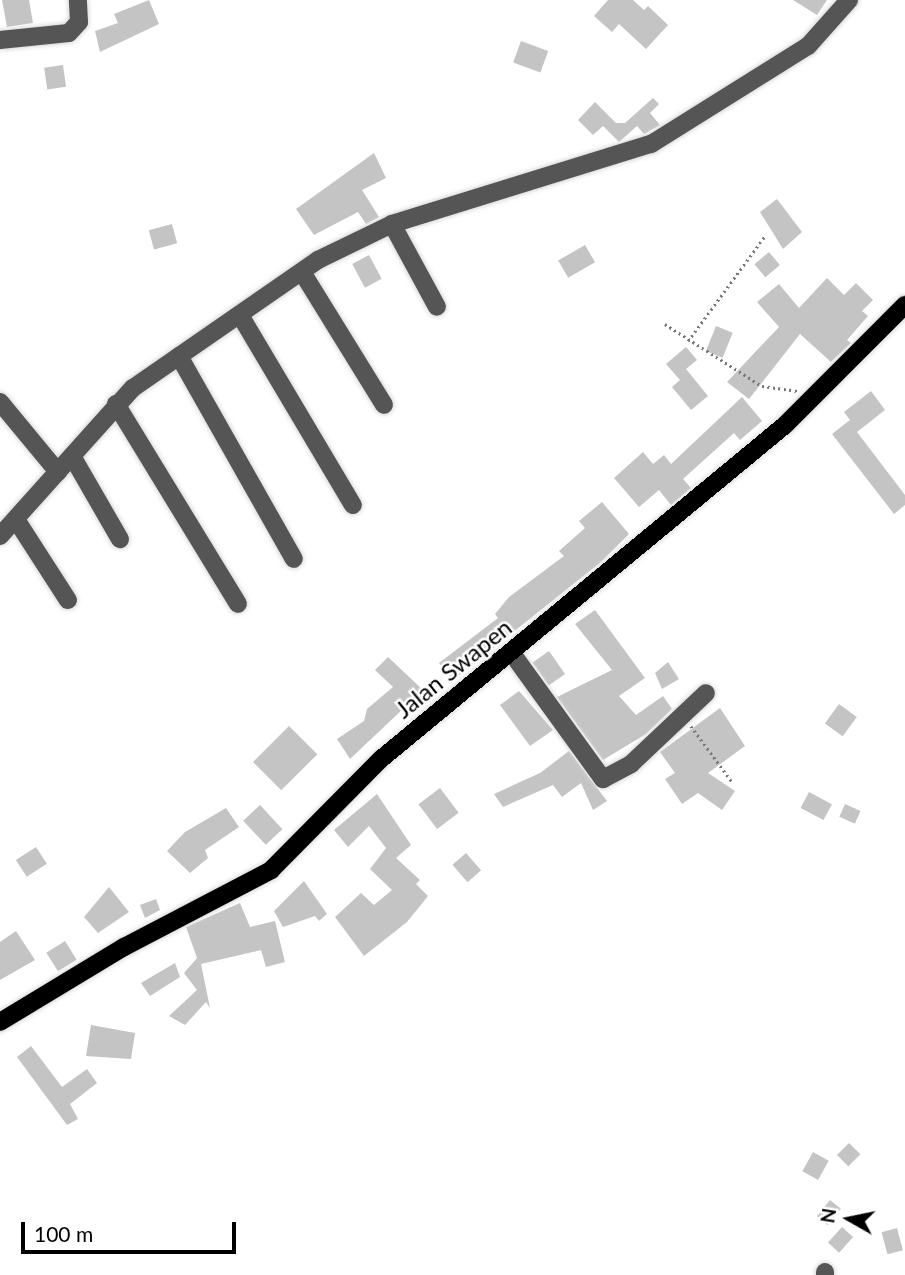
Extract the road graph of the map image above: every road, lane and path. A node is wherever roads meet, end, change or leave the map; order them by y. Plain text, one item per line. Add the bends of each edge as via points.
1 (78, 0) edge
2 (849, 0) edge
3 (0, 40) edge
4 (392, 224) junction
5 (764, 237) dead end
6 (302, 272) junction
7 (905, 305) edge
8 (437, 307) dead end
9 (240, 315) junction
10 (665, 324) dead end
11 (688, 341) junction
12 (178, 356) junction
13 (822, 391) junction
14 (0, 402) edge
15 (116, 404) junction
16 (384, 405) dead end
17 (72, 456) junction
18 (58, 472) junction
19 (353, 505) dead end
20 (17, 521) junction
21 (0, 536) edge
22 (120, 539) dead end
23 (294, 559) dead end
24 (68, 600) dead end
25 (238, 604) dead end
26 (512, 652) junction
27 (706, 693) dead end
28 (682, 716) junction
29 (733, 783) dead end
30 (0, 1022) edge

1 - 3 street via 79,22 69,33
2 - 4 street via 808,46 651,144
4 - 6 street
4 - 8 street
5 - 11 path
6 - 9 street
6 - 16 street
7 - 13 main road, Jalan Swapen
9 - 12 street
9 - 19 street
10 - 11 path
11 - 13 path via 774,391
12 - 15 street
12 - 23 street
13 - 26 main road, Jalan Swapen
14 - 18 street
15 - 17 street
15 - 25 street
17 - 18 street
17 - 22 street
18 - 20 street
20 - 21 street
20 - 24 street
26 - 28 street via 603,779 631,764
26 - 30 main road, Jalan Swapen via 381,759 271,870 124,947
27 - 28 street
28 - 29 path

